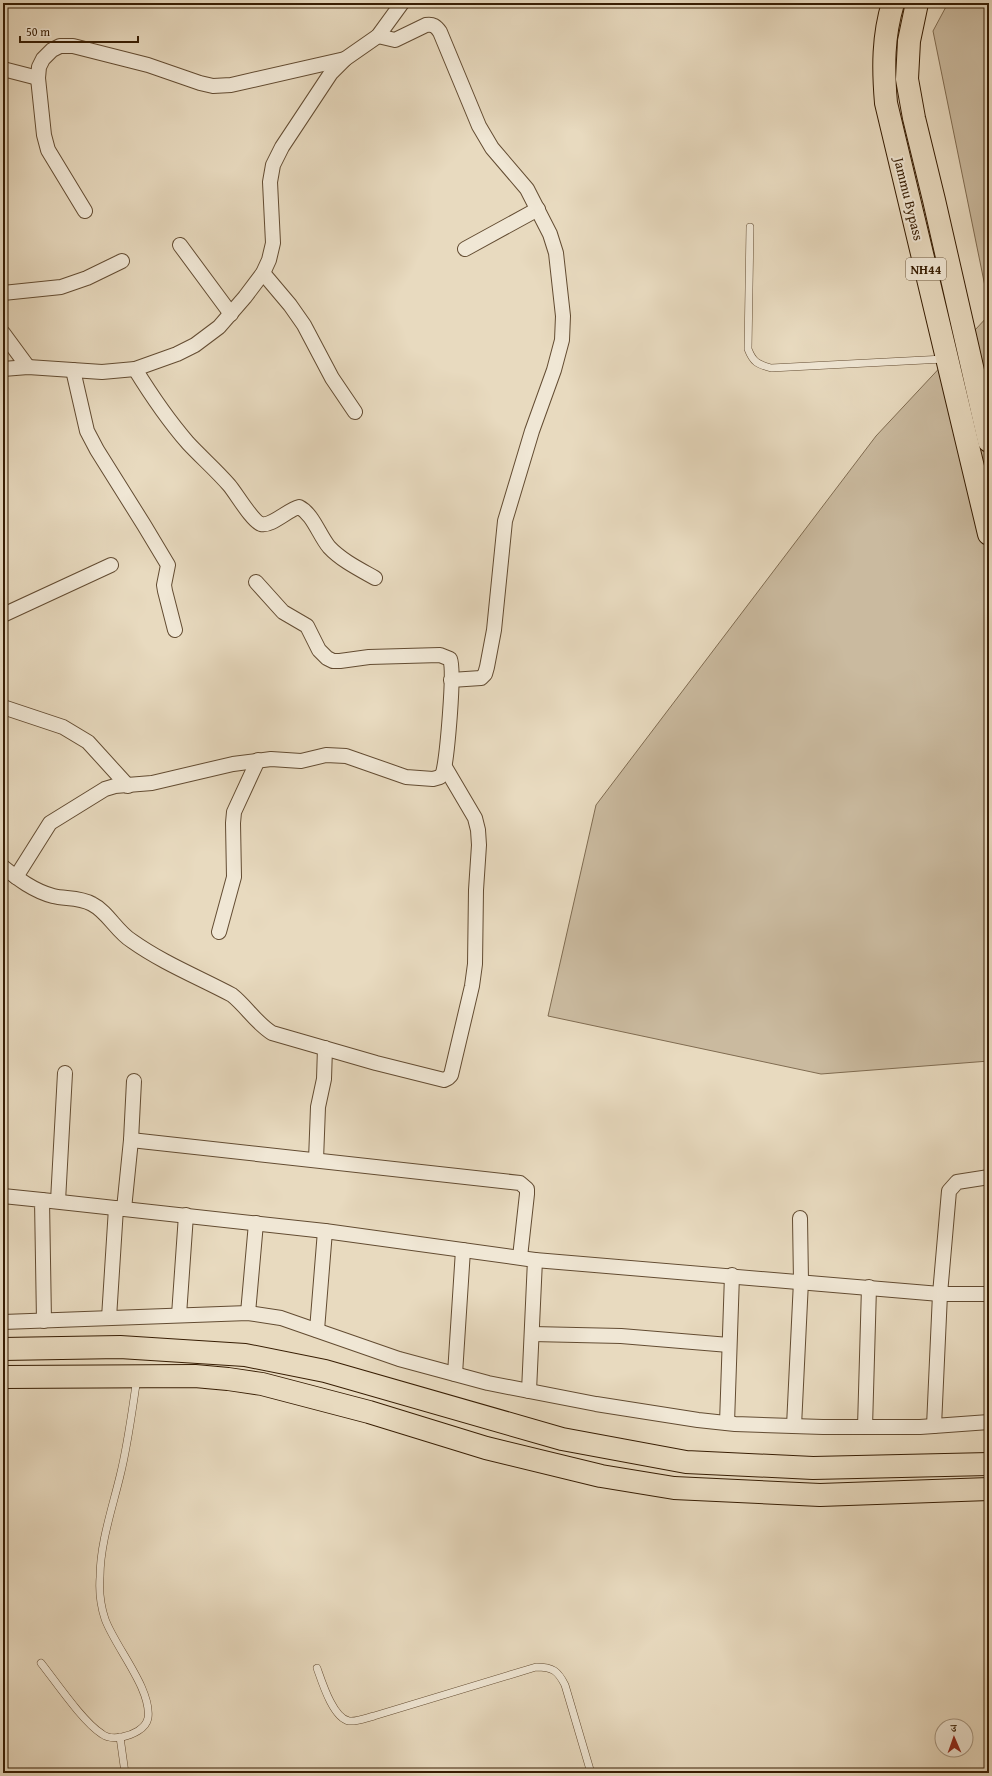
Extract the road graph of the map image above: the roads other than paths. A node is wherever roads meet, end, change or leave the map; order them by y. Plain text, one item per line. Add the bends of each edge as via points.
1 (402, 3) edge
2 (893, 3) edge
3 (917, 3) edge
4 (378, 36) junction
5 (345, 59) junction
6 (3, 69) edge
7 (38, 78) junction
8 (538, 209) junction
9 (85, 211) dead end
10 (750, 227) dead end
11 (180, 245) dead end
12 (465, 249) dead end
13 (122, 261) dead end
14 (263, 272) junction
15 (3, 293) edge
16 (231, 314) junction
17 (3, 333) edge
18 (947, 358) junction
19 (28, 367) junction
20 (3, 369) edge
21 (135, 369) junction
22 (73, 370) junction
23 (355, 412) dead end
24 (989, 441) edge
25 (989, 534) edge
26 (111, 565) dead end
27 (375, 578) dead end
28 (256, 582) dead end
29 (3, 615) edge
30 (175, 630) dead end
31 (451, 680) junction
32 (3, 707) edge
33 (258, 760) junction
34 (445, 767) junction
35 (128, 786) junction
36 (3, 867) edge
37 (16, 877) junction
38 (219, 932) dead end
39 (325, 1053) junction
40 (65, 1073) dead end
41 (134, 1080) dead end
42 (131, 1140) junction
43 (316, 1160) junction
44 (989, 1177) edge
45 (3, 1196) edge
46 (42, 1200) junction
47 (58, 1201) junction
48 (120, 1208) junction
49 (186, 1215) junction
50 (800, 1218) dead end
51 (256, 1223) junction
52 (326, 1231) junction
53 (463, 1250) junction
54 (520, 1258) junction
55 (535, 1260) junction
56 (732, 1275) junction
57 (801, 1281) junction
58 (869, 1287) junction
59 (940, 1294) junction
60 (989, 1294) edge
61 (248, 1313) junction
62 (178, 1315) junction
63 (109, 1318) junction
64 (44, 1321) junction
65 (3, 1322) edge
66 (317, 1330) junction
67 (532, 1334) junction
68 (729, 1345) junction
69 (3, 1349) edge
70 (455, 1374) junction
71 (138, 1376) junction
72 (3, 1377) edge
73 (529, 1391) junction
74 (989, 1422) edge
75 (727, 1423) junction
76 (794, 1426) junction
77 (934, 1426) junction
78 (865, 1427) junction
79 (989, 1464) edge
80 (989, 1489) edge
81 (41, 1663) dead end
82 (317, 1668) dead end
83 (120, 1737) junction
84 (125, 1773) edge
85 (591, 1773) edge

1 - 4 street
2 - 18 main road, Jammu Bypass / NH44 via 883,50 886,103
3 - 24 main road, Jammu Bypass / NH44 via 909,41 907,79
4 - 5 street
4 - 8 street via 395,40 426,25 436,26 479,126 492,148 527,189
5 - 7 street via 239,84 213,86 100,51 60,46 43,59
5 - 14 street via 331,73 273,165 270,182 273,243
6 - 7 street
7 - 9 street via 48,150
8 - 12 street
8 - 31 street via 556,253 563,316 562,340 505,522 494,630 485,674 481,678
10 - 18 lane via 748,349 752,359 759,365 771,368
11 - 16 street
13 - 15 street via 88,278 61,287
14 - 16 street
14 - 23 street via 304,326 332,378
16 - 21 street via 219,327 195,345
17 - 19 street
18 - 25 main road, Jammu Bypass / NH44
19 - 20 street
19 - 22 street
21 - 22 street via 102,372
21 - 27 street via 170,421 228,484 260,524 265,525 299,507 306,512 329,547
22 - 30 street via 87,431 168,565 164,585
26 - 29 street
28 - 31 street via 283,612 307,626 319,650 327,658 340,662 369,656 440,655 450,659 452,663
31 - 34 street
32 - 35 street via 63,727 88,742
33 - 34 street via 301,761 338,755 406,777 420,779 440,777
33 - 35 street
33 - 38 street via 234,812 234,877
34 - 39 street via 475,818 478,830 475,964 452,1075 444,1080 437,1079
35 - 37 street via 105,789 50,823
36 - 37 street
37 - 39 street via 34,889 52,896 90,903 101,910 129,940 144,950 232,995 272,1033
39 - 43 street via 324,1079 318,1107
40 - 47 street
41 - 42 street
42 - 43 street
42 - 48 street
43 - 54 street via 520,1183 527,1189
44 - 59 street via 957,1182 949,1191
45 - 46 street
46 - 47 street
46 - 64 street
47 - 48 street
48 - 49 street
48 - 63 street
49 - 51 street
49 - 62 street
50 - 57 street
51 - 52 street
51 - 61 street
52 - 53 street
52 - 66 street
53 - 54 street
53 - 70 street
54 - 55 street
55 - 56 street
55 - 67 street
56 - 57 street
56 - 68 street
57 - 58 street
57 - 76 street
58 - 59 street
58 - 78 street
59 - 60 street
59 - 77 street
61 - 62 street
61 - 66 street via 281,1318
62 - 63 street
63 - 64 street
64 - 65 street
66 - 70 street via 399,1359
67 - 68 street via 621,1336
67 - 73 street
68 - 75 street
69 - 79 main road via 120,1347 245,1355 325,1371 562,1439 686,1462 813,1468
70 - 73 street
71 - 72 main road
71 - 80 main road via 195,1376 262,1384 369,1412 486,1448 601,1476 674,1488 820,1495
71 - 83 lane via 125,1454 103,1548 100,1577 105,1619 143,1690 147,1705 148,1719 142,1728
73 - 75 street via 596,1404
74 - 77 street
75 - 76 street
76 - 78 street
77 - 78 street
81 - 83 lane via 86,1720 102,1735
82 - 85 lane via 334,1710 348,1721 374,1716 536,1667 554,1670 560,1674 565,1685
83 - 84 lane

